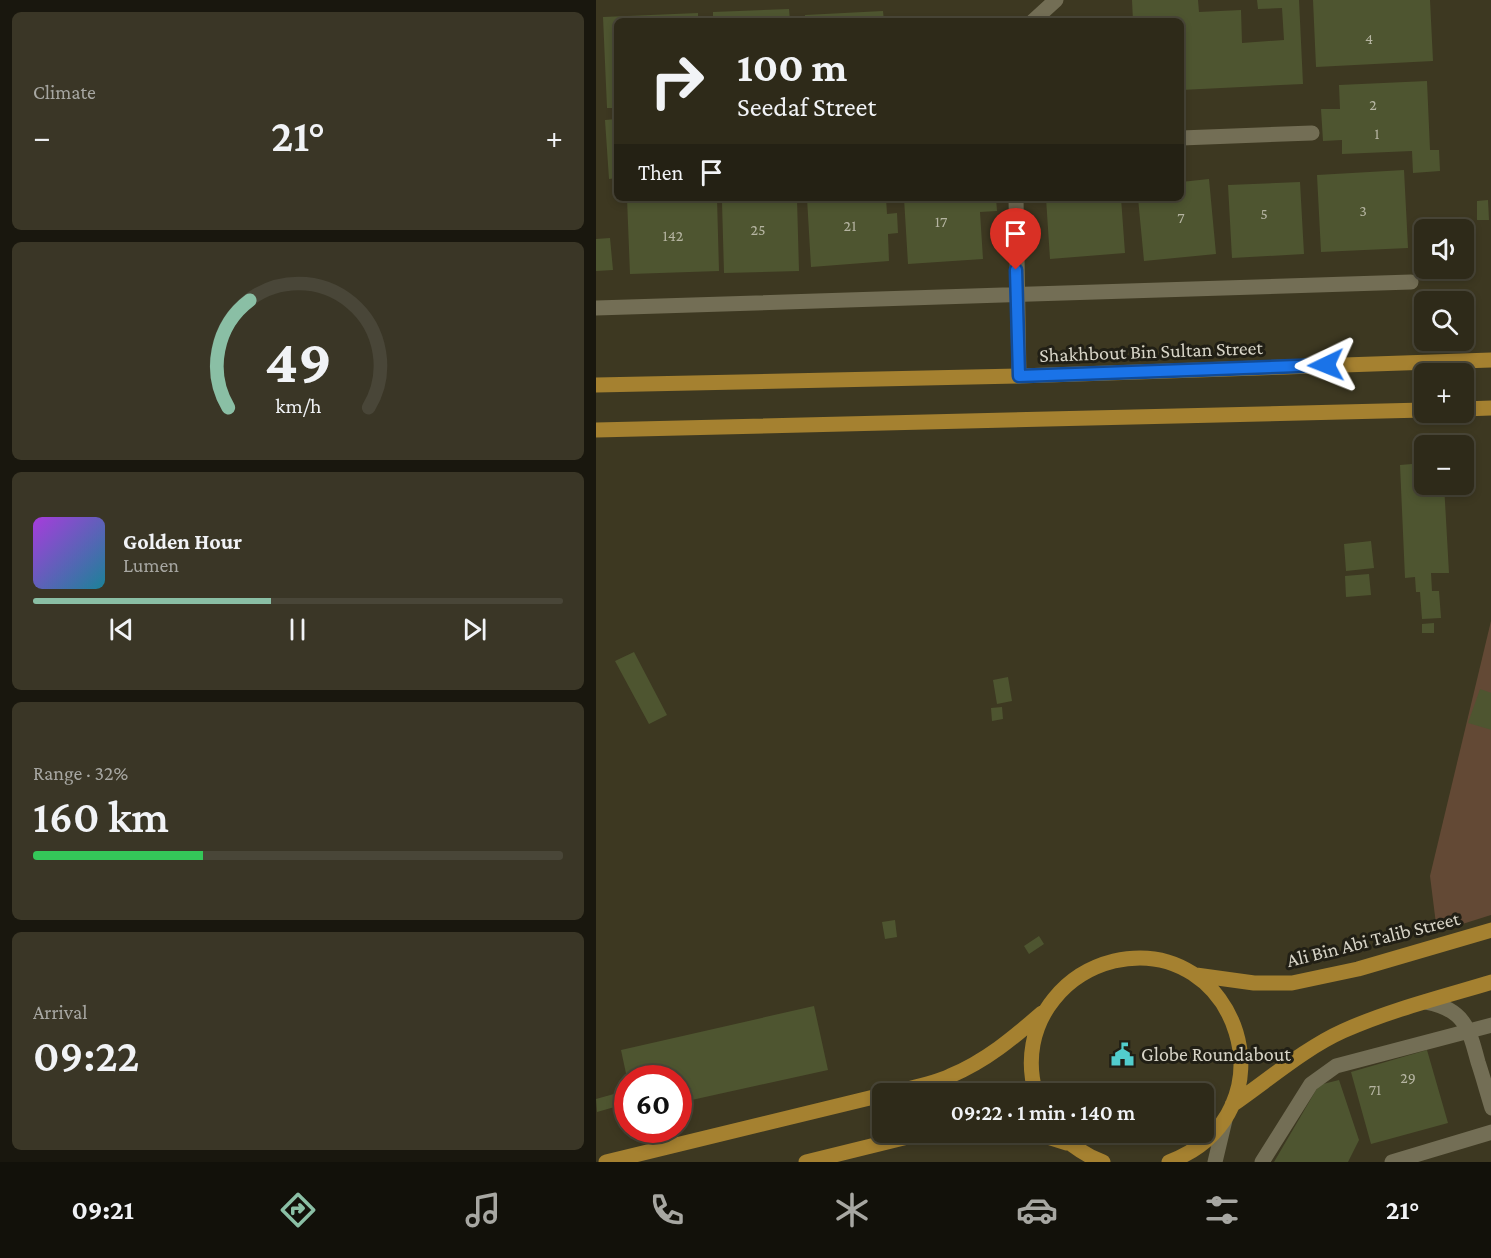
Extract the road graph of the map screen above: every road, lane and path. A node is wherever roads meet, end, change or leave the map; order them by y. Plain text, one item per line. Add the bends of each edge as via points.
1 (1056, 0) edge
2 (1036, 18) edge
3 (1312, 132) dead end
4 (1184, 138) edge
5 (1016, 201) edge
6 (1411, 282) dead end
7 (1017, 294) junction
8 (596, 308) edge
9 (1492, 360) edge
10 (1019, 376) junction
11 (596, 385) edge
12 (1492, 408) edge
13 (1474, 409) edge
14 (1414, 410) edge
15 (596, 430) edge
16 (1492, 930) edge
17 (1194, 975) junction
18 (1492, 982) edge
19 (1426, 1002) junction
20 (1046, 1009) junction
21 (1492, 1025) edge
22 (1469, 1030) junction
23 (927, 1083) edge
24 (1033, 1083) edge
25 (872, 1097) edge
26 (1232, 1106) junction
27 (1492, 1108) edge
28 (1225, 1120) junction
29 (1492, 1132) edge
30 (883, 1143) edge
31 (1066, 1143) edge
32 (1069, 1144) joint
33 (1090, 1159) edge
34 (606, 1162) edge
35 (806, 1162) edge
36 (1103, 1162) edge
37 (1169, 1162) edge
38 (1215, 1162) edge
39 (1262, 1162) edge
40 (1392, 1162) edge

1 - 2 street
3 - 4 street
5 - 7 street
6 - 7 street
7 - 8 street
7 - 10 street
9 - 10 main road, Shakhbout Bin Sultan Street
10 - 11 main road, Shakhbout Bin Sultan Street
12 - 13 main road
14 - 15 main road
16 - 17 main road, Ali Bin Abi Talib Street via 1358,969 1292,983 1254,983
17 - 20 main road via 1149,959 1101,964 1061,990
17 - 26 main road via 1224,1005 1240,1043 1242,1064
18 - 19 main road
19 - 22 street via 1452,1011
19 - 26 main road via 1342,1031
20 - 23 main road via 977,1063
20 - 24 main road via 1031,1056
21 - 22 street
22 - 27 street
22 - 39 street via 1349,1061 1325,1072 1301,1098
25 - 34 main road
26 - 28 main road
28 - 37 main road via 1208,1140
28 - 38 street
29 - 40 street
30 - 35 main road
31 - 32 main road
32 - 33 main road
33 - 36 main road

